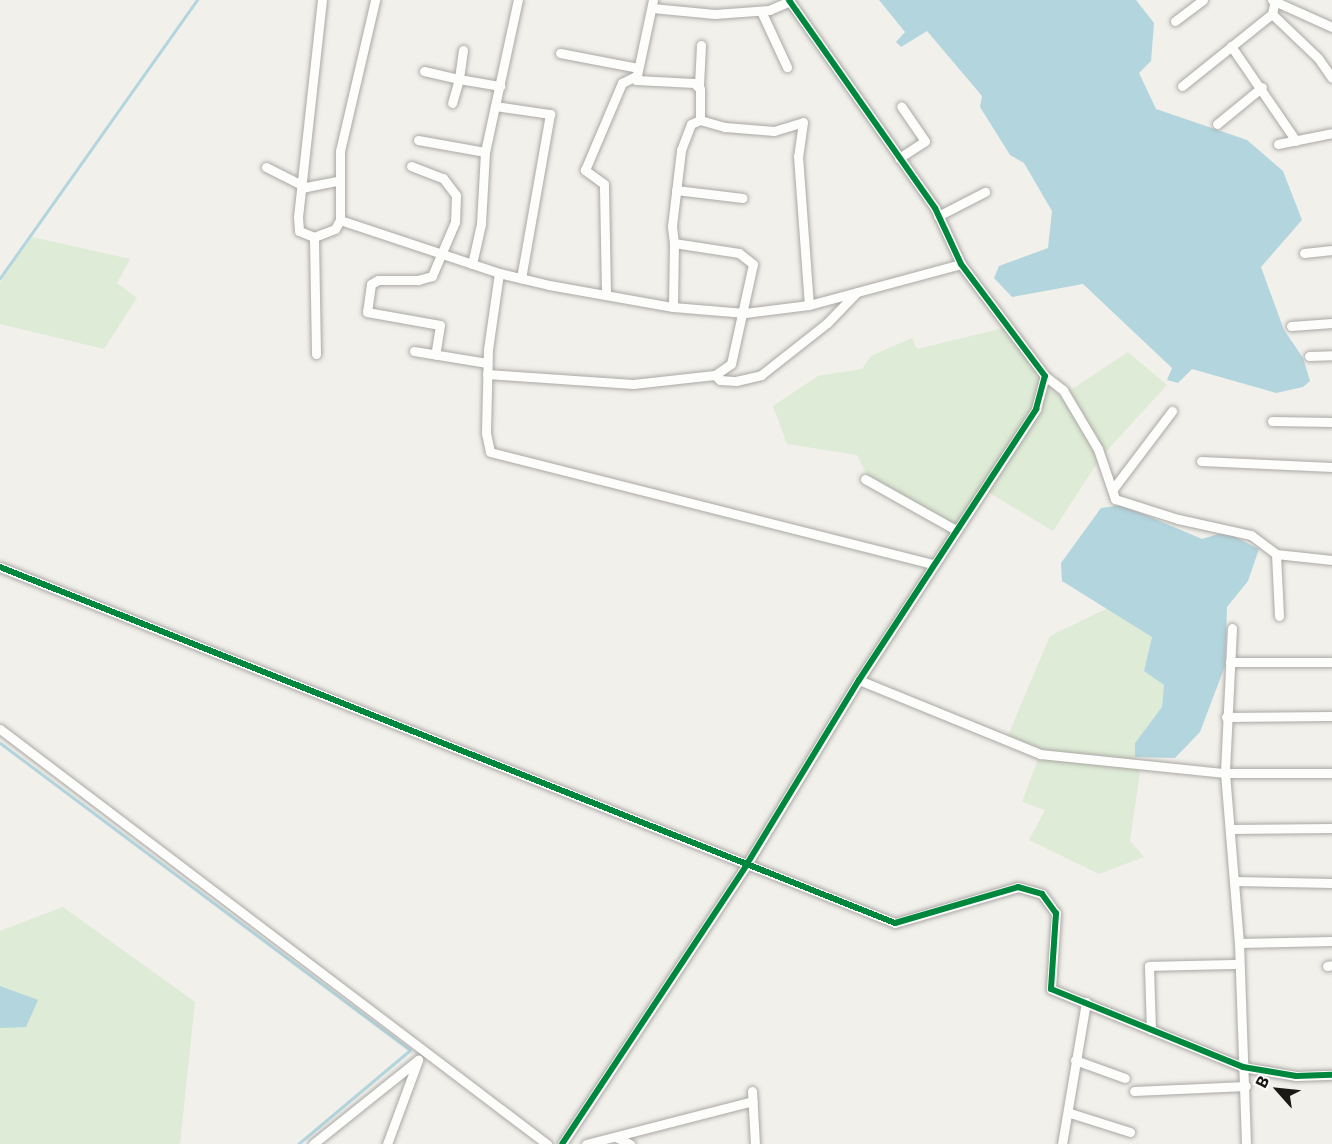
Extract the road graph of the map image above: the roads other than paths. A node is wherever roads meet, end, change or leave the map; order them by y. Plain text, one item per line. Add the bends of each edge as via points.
1 (322, 0) edge
2 (375, 0) edge
3 (518, 0) edge
4 (1203, 0) edge
5 (790, 1) edge
6 (1274, 1) edge
7 (652, 2) edge
8 (761, 11) junction
9 (1272, 14) junction
10 (1175, 21) dead end
11 (1332, 27) edge
12 (701, 45) dead end
13 (1231, 46) junction
14 (463, 50) dead end
15 (560, 53) dead end
16 (787, 67) dead end
17 (424, 71) dead end
18 (637, 72) junction
19 (1332, 78) edge
20 (459, 79) junction
21 (500, 86) junction
22 (699, 86) junction
23 (1182, 86) dead end
24 (1262, 87) junction
25 (452, 104) dead end
26 (495, 106) junction
27 (901, 106) dead end
28 (700, 120) junction
29 (1217, 124) dead end
30 (1332, 133) edge
31 (418, 140) dead end
32 (1296, 141) junction
33 (1278, 144) dead end
34 (484, 152) junction
35 (899, 158) junction
36 (266, 166) dead end
37 (411, 166) dead end
38 (338, 181) junction
39 (301, 186) junction
40 (676, 190) junction
41 (985, 192) dead end
42 (743, 198) dead end
43 (938, 216) junction
44 (340, 220) junction
45 (314, 237) junction
46 (674, 243) junction
47 (1332, 250) edge
48 (1304, 253) dead end
49 (442, 254) junction
50 (472, 264) junction
51 (961, 264) junction
52 (499, 273) junction
53 (521, 278) junction
54 (857, 292) junction
55 (606, 293) junction
56 (809, 305) junction
57 (673, 308) junction
58 (745, 313) junction
59 (1332, 323) edge
60 (1291, 326) dead end
61 (414, 351) dead end
62 (316, 354) dead end
63 (435, 355) junction
64 (1332, 355) edge
65 (1309, 357) dead end
66 (487, 363) junction
67 (487, 374) junction
68 (715, 375) junction
69 (1045, 376) junction
70 (1172, 411) dead end
71 (1272, 421) dead end
72 (1332, 422) edge
73 (1201, 460) dead end
74 (1332, 467) edge
75 (865, 479) dead end
76 (1113, 489) junction
77 (956, 530) junction
78 (1276, 554) junction
79 (1332, 560) edge
80 (934, 564) junction
81 (0, 567) edge
82 (1279, 616) dead end
83 (1232, 628) dead end
84 (1230, 662) junction
85 (1332, 662) edge
86 (859, 680) junction
87 (1332, 716) edge
88 (1226, 717) junction
89 (0, 729) edge
90 (1225, 773) junction
91 (1332, 773) edge
92 (1332, 828) edge
93 (1230, 829) junction
94 (747, 864) junction
95 (1234, 881) junction
96 (1332, 883) edge
97 (1332, 941) edge
98 (1239, 942) junction
99 (1239, 964) junction
100 (1086, 1002) junction
101 (1150, 1030) junction
102 (424, 1051) junction
103 (418, 1060) junction
104 (1075, 1060) junction
105 (1243, 1067) junction
106 (1332, 1075) edge
107 (1125, 1078) dead end
108 (1246, 1086) junction
109 (1134, 1091) dead end
110 (1070, 1113) junction
111 (1130, 1132) dead end
112 (614, 1137) junction
113 (313, 1144) edge
114 (388, 1144) edge
115 (547, 1144) edge
116 (562, 1144) edge
117 (586, 1144) edge
118 (630, 1144) edge
119 (753, 1144) edge
120 (1062, 1144) edge
121 (1246, 1144) edge

1 - 39 street
2 - 38 street via 347,117
3 - 21 street
4 - 10 street
5 - 8 street
5 - 35 street
6 - 9 street
6 - 11 street
7 - 8 street via 715,14
7 - 18 street
8 - 16 street
9 - 13 street
9 - 19 street via 1318,58
12 - 22 street
13 - 23 street
13 - 24 street
14 - 20 street
15 - 18 street
17 - 20 street
18 - 22 street via 637,82
18 - 55 street via 622,83 585,170 604,184
20 - 21 street
20 - 25 street
21 - 26 street
22 - 28 street
24 - 29 street
24 - 32 street
26 - 34 street
26 - 53 street via 550,114
27 - 35 street via 925,141
28 - 40 street via 691,124 683,141
28 - 56 street via 725,127 774,131 803,121 799,172
30 - 32 street
31 - 34 street
32 - 33 street
34 - 50 street via 481,224
35 - 43 street
36 - 39 street
37 - 49 street via 443,178 456,195 454,222
38 - 39 street
38 - 44 street
39 - 45 street via 299,231
40 - 42 street
40 - 46 street
41 - 43 street
43 - 51 street
44 - 45 street via 335,229
44 - 49 street
45 - 62 street
46 - 57 street
46 - 58 street via 739,253 753,264
47 - 48 street
49 - 50 street
49 - 63 street via 432,276 378,280 370,284 368,293 367,312 440,324
50 - 52 street
51 - 54 street
51 - 69 street
52 - 53 street
52 - 66 street
53 - 55 street
54 - 56 street
54 - 68 street via 827,323 761,375 736,381 720,380
55 - 57 street
56 - 58 street
57 - 58 street
58 - 68 street via 730,364
59 - 60 street
61 - 63 street
63 - 66 street
64 - 65 street
66 - 67 street
67 - 68 street via 605,385
67 - 80 street via 489,452
69 - 76 street via 1063,390 1098,449
69 - 77 street via 1036,409
70 - 76 street
71 - 72 street
73 - 74 street
75 - 77 street
76 - 78 street via 1115,499 1178,519 1251,535
77 - 80 street
78 - 79 street
78 - 82 street
80 - 86 street
81 - 94 street
83 - 84 street
84 - 85 street
84 - 88 street
86 - 90 street via 1040,754
86 - 94 street
87 - 88 street
88 - 90 street
89 - 102 street
90 - 91 street
90 - 93 street
92 - 93 street
93 - 95 street
94 - 100 street via 895,923 1018,887 1042,894 1056,913 1051,989
94 - 116 street
95 - 96 street
95 - 98 street
97 - 98 street
98 - 99 street
99 - 101 street via 1149,966
99 - 105 street
100 - 101 street
100 - 104 street
101 - 105 street
102 - 103 street
102 - 115 street
103 - 113 street
103 - 114 street
104 - 107 street
104 - 110 street
105 - 106 street via 1296,1076
105 - 108 street
108 - 109 street
108 - 121 street
110 - 111 street
110 - 120 street
112 - 117 street
112 - 118 street
112 - 119 street via 752,1096

